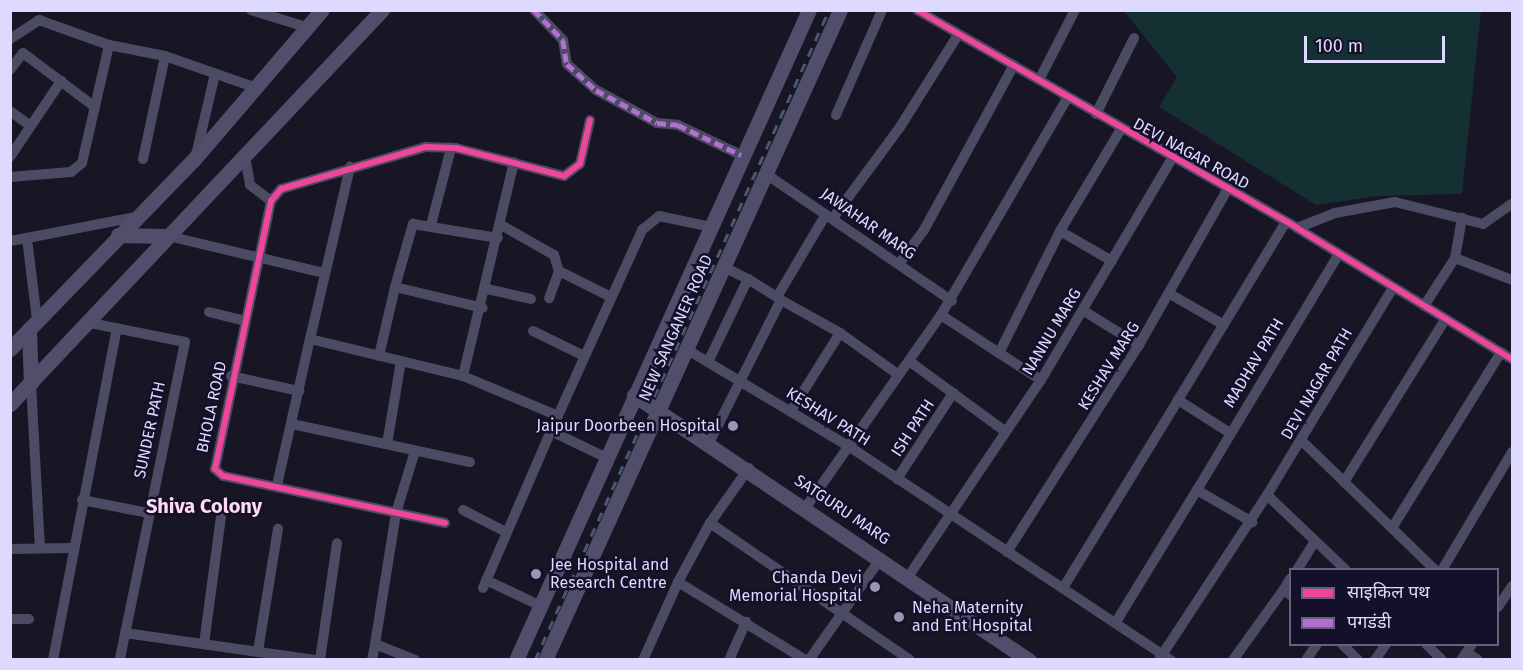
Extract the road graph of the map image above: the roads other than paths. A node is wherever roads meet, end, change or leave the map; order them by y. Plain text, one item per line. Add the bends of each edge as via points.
1 (251, 10) edge
2 (322, 10) edge
3 (382, 10) edge
4 (534, 10) edge
5 (809, 10) edge
6 (840, 10) edge
7 (882, 10) edge
8 (917, 10) edge
9 (1075, 10) edge
10 (306, 27) junction
11 (957, 35) junction
12 (1134, 38) dead end
13 (10, 41) edge
14 (109, 45) junction
15 (23, 53) junction
16 (165, 56) junction
17 (1014, 65) junction
18 (10, 70) edge
19 (215, 74) junction
20 (1039, 80) junction
21 (61, 81) junction
22 (254, 87) junction
23 (1068, 97) junction
24 (95, 107) junction
25 (10, 111) edge
26 (1096, 114) junction
27 (836, 115) dead end
28 (590, 120) dead end
29 (29, 125) junction
30 (1121, 129) junction
31 (451, 148) junction
32 (741, 154) junction
33 (245, 156) junction
34 (10, 157) edge
35 (195, 158) junction
36 (143, 159) dead end
37 (1171, 160) junction
38 (514, 162) junction
39 (350, 167) junction
40 (766, 174) junction
41 (10, 177) edge
42 (1227, 190) junction
43 (271, 201) junction
44 (1512, 204) edge
45 (140, 216) junction
46 (830, 216) junction
47 (1462, 218) junction
48 (1286, 222) junction
49 (431, 225) junction
50 (501, 225) junction
51 (707, 226) junction
52 (1297, 228) junction
53 (1060, 231) junction
54 (118, 235) junction
55 (168, 236) junction
56 (27, 238) junction
57 (498, 238) junction
58 (10, 241) edge
59 (1339, 254) junction
60 (258, 257) junction
61 (1455, 258) junction
62 (1112, 261) junction
63 (899, 264) junction
64 (724, 267) junction
65 (559, 271) junction
66 (325, 273) junction
67 (748, 279) junction
68 (1512, 280) edge
69 (395, 287) junction
70 (1393, 288) junction
71 (487, 289) junction
72 (1170, 294) junction
73 (611, 297) junction
74 (549, 298) dead end
75 (531, 299) dead end
76 (779, 299) junction
77 (952, 301) junction
78 (1424, 306) junction
79 (483, 308) junction
80 (1084, 311) junction
81 (209, 312) dead end
82 (941, 315) junction
83 (1445, 320) junction
84 (244, 321) junction
85 (85, 322) junction
86 (33, 325) junction
87 (1224, 326) junction
88 (117, 328) junction
89 (532, 331) dead end
90 (840, 333) junction
91 (310, 339) junction
92 (1139, 345) junction
93 (10, 349) edge
94 (687, 349) junction
95 (1501, 352) junction
96 (999, 353) junction
97 (379, 356) junction
98 (584, 356) junction
99 (1512, 359) edge
100 (401, 361) junction
101 (909, 361) junction
102 (708, 362) junction
103 (896, 373) junction
104 (231, 376) junction
105 (463, 376) junction
106 (742, 380) junction
107 (1041, 380) junction
108 (31, 383) junction
109 (299, 391) junction
110 (953, 393) junction
111 (634, 395) junction
112 (1178, 400) junction
113 (10, 405) edge
114 (660, 408) junction
115 (791, 411) junction
116 (558, 416) junction
117 (292, 424) junction
118 (551, 431) junction
119 (1006, 432) junction
120 (1230, 433) junction
121 (710, 441) junction
122 (1302, 441) junction
123 (387, 444) junction
124 (846, 445) junction
125 (415, 451) junction
126 (1512, 452) edge
127 (607, 458) junction
128 (470, 462) dead end
129 (749, 468) junction
130 (897, 479) junction
131 (1344, 482) junction
132 (277, 485) junction
133 (1197, 490) junction
134 (1267, 495) junction
135 (82, 500) junction
136 (806, 507) junction
137 (463, 510) dead end
138 (148, 513) junction
139 (396, 513) junction
140 (951, 515) junction
141 (221, 517) dead end
142 (1252, 522) junction
143 (445, 523) dead end
144 (710, 523) junction
145 (1392, 528) junction
146 (278, 529) dead end
147 (506, 532) junction
148 (1316, 541) junction
149 (337, 543) dead end
150 (40, 547) junction
151 (72, 548) junction
152 (10, 549) edge
153 (1007, 552) junction
154 (880, 558) junction
155 (1298, 568) edge
156 (1344, 568) edge
157 (1433, 568) edge
158 (1443, 568) edge
159 (908, 577) junction
160 (678, 582) junction
161 (1512, 586) edge
162 (1063, 588) junction
163 (1287, 592) edge
164 (539, 604) junction
165 (1499, 604) edge
166 (842, 615) junction
167 (10, 619) edge
168 (29, 619) dead end
169 (746, 622) junction
170 (1116, 622) junction
171 (125, 633) junction
172 (204, 644) junction
173 (375, 644) junction
174 (1316, 646) edge
175 (1343, 646) edge
176 (1385, 646) edge
177 (1427, 646) edge
178 (228, 648) junction
179 (258, 651) junction
180 (1467, 652) edge
181 (1164, 658) edge
182 (296, 659) edge
183 (806, 659) edge
184 (53, 660) edge
185 (120, 660) edge
186 (226, 660) edge
187 (315, 660) edge
188 (320, 660) edge
189 (372, 660) edge
190 (415, 660) edge
191 (516, 660) edge
192 (545, 660) edge
193 (643, 660) edge
194 (729, 660) edge
195 (910, 660) edge
196 (1029, 660) edge
197 (1233, 660) edge
198 (1306, 660) edge
199 (1358, 660) edge
200 (1375, 660) edge
201 (1442, 660) edge
202 (1478, 660) edge

1 - 10 street
2 - 10 street
3 - 33 street
4 - 32 street via 563,40 567,64 596,90 657,123 678,125
5 - 32 street, NEW SANGANER ROAD
6 - 40 street, NEW SANGANER ROAD
7 - 27 street
8 - 11 street, DEVI NAGAR ROAD
9 - 20 street
10 - 22 street
11 - 17 street, DEVI NAGAR ROAD
11 - 46 street via 900,127
12 - 26 street
13 - 14 street via 39,20
13 - 15 street
14 - 16 street
14 - 24 street
15 - 18 street
15 - 21 street
16 - 19 street
16 - 36 street
17 - 20 street, DEVI NAGAR ROAD
17 - 63 street via 924,230
19 - 22 street
19 - 35 street
20 - 23 street, DEVI NAGAR ROAD
21 - 24 street
21 - 29 street
22 - 35 street
23 - 26 street, DEVI NAGAR ROAD
23 - 77 street
24 - 41 street via 82,163 71,172
25 - 29 street
26 - 30 street, DEVI NAGAR ROAD
28 - 38 street via 574,174 564,176
29 - 34 street
30 - 37 street, DEVI NAGAR ROAD
30 - 53 street
31 - 38 street
31 - 39 street via 426,147
31 - 49 street
32 - 51 street, NEW SANGANER ROAD
33 - 43 street via 250,185
33 - 55 street
35 - 45 street
37 - 42 street, DEVI NAGAR ROAD
37 - 62 street, NANNU MARG
38 - 50 street
39 - 43 street via 281,189
39 - 66 street
40 - 46 street, JAWAHAR MARG
40 - 64 street, NEW SANGANER ROAD
42 - 48 street, DEVI NAGAR ROAD
42 - 72 street, KESHAV MARG
43 - 60 street, BHOLA ROAD
44 - 47 street via 1483,224
45 - 54 street
45 - 56 street
46 - 63 street, JAWAHAR MARG
46 - 76 street
47 - 52 street via 1395,202 1371,204
47 - 61 street
48 - 52 street, DEVI NAGAR ROAD
48 - 87 street
49 - 57 street
49 - 69 street via 414,224
50 - 57 street
50 - 65 street via 541,243 554,255
51 - 73 street via 659,216 642,230
51 - 111 street, NEW SANGANER ROAD
52 - 59 street, DEVI NAGAR ROAD
53 - 62 street
53 - 96 street
54 - 55 street
54 - 86 street
55 - 60 street
55 - 85 street
56 - 58 street
56 - 86 street
57 - 71 street
59 - 70 street, DEVI NAGAR ROAD
59 - 120 street, MADHAV PATH
60 - 66 street
60 - 84 street, BHOLA ROAD
61 - 68 street
61 - 78 street
62 - 80 street, NANNU MARG
63 - 77 street, JAWAHAR MARG
64 - 67 street
64 - 94 street, NEW SANGANER ROAD
65 - 73 street
65 - 74 street
66 - 91 street
67 - 76 street
67 - 102 street
69 - 79 street
69 - 97 street
70 - 78 street, DEVI NAGAR ROAD
70 - 122 street, DEVI NAGAR PATH
71 - 75 street
71 - 79 street
72 - 87 street
72 - 92 street, KESHAV MARG
73 - 98 street
76 - 90 street
76 - 106 street
77 - 82 street
78 - 83 street, DEVI NAGAR ROAD
79 - 105 street
80 - 92 street
80 - 107 street, NANNU MARG
81 - 84 street
82 - 96 street
82 - 101 street
83 - 95 street, DEVI NAGAR ROAD
83 - 131 street
84 - 104 street, BHOLA ROAD
85 - 88 street, SUNDER PATH
85 - 108 street
86 - 93 street
86 - 108 street
87 - 112 street
88 - 135 street
88 - 138 street, SUNDER PATH via 184,342
89 - 98 street
90 - 103 street
90 - 115 street
91 - 97 street
91 - 109 street
92 - 153 street, KESHAV MARG
94 - 102 street, KESHAV PATH
94 - 114 street, NEW SANGANER ROAD
95 - 99 street, DEVI NAGAR ROAD
95 - 145 street
96 - 107 street
97 - 100 street
98 - 116 street
100 - 105 street
100 - 123 street
101 - 103 street
101 - 110 street
102 - 106 street, KESHAV PATH
103 - 124 street
104 - 109 street
104 - 132 street, BHOLA ROAD via 215,470 222,476
105 - 116 street
106 - 115 street, KESHAV PATH
106 - 121 street
107 - 119 street, NANNU MARG
108 - 113 street
108 - 150 street
109 - 117 street
110 - 119 street
110 - 130 street, ISH PATH
111 - 114 street, SATGURU MARG
111 - 127 street, NEW SANGANER ROAD
112 - 120 street
112 - 162 street
114 - 121 street, SATGURU MARG
114 - 192 street, NEW SANGANER ROAD
115 - 124 street, KESHAV PATH
116 - 118 street
117 - 123 street
117 - 132 street
118 - 127 street
118 - 147 street
119 - 140 street, NANNU MARG
120 - 133 street, MADHAV PATH
121 - 129 street, SATGURU MARG
122 - 131 street
122 - 134 street, DEVI NAGAR PATH
123 - 125 street
124 - 130 street, KESHAV PATH
124 - 136 street
125 - 128 street
125 - 139 street
126 - 158 street
127 - 164 street, NEW SANGANER ROAD
129 - 136 street, SATGURU MARG
129 - 144 street
130 - 140 street, KESHAV PATH
131 - 145 street
132 - 139 street, BHOLA ROAD
133 - 142 street
133 - 170 street, MADHAV PATH
134 - 142 street, DEVI NAGAR PATH
134 - 148 street
135 - 138 street
135 - 151 street
136 - 154 street, SATGURU MARG
137 - 147 street
138 - 171 street, SUNDER PATH
139 - 143 street, BHOLA ROAD
139 - 173 street
140 - 153 street, KESHAV PATH
140 - 159 street, NANNU MARG
141 - 172 street
142 - 181 street, DEVI NAGAR PATH
144 - 160 street
144 - 166 street
145 - 157 street
146 - 179 street
147 - 164 street via 485,584
148 - 155 street
148 - 156 street
149 - 188 street
150 - 151 street
150 - 152 street
151 - 184 street
153 - 162 street, KESHAV PATH
154 - 159 street, SATGURU MARG
154 - 166 street
159 - 196 street, SATGURU MARG
160 - 169 street
160 - 193 street
161 - 165 street
162 - 170 street, KESHAV PATH
163 - 197 street
164 - 191 street, NEW SANGANER ROAD
166 - 183 street
166 - 195 street
167 - 168 street
169 - 183 street
169 - 194 street
170 - 181 street, KESHAV PATH
171 - 172 street
171 - 185 street, SUNDER PATH
172 - 178 street
173 - 189 street
173 - 190 street
174 - 198 street
175 - 199 street
176 - 200 street
177 - 201 street
178 - 179 street
178 - 186 street
179 - 182 street
180 - 202 street
182 - 187 street

